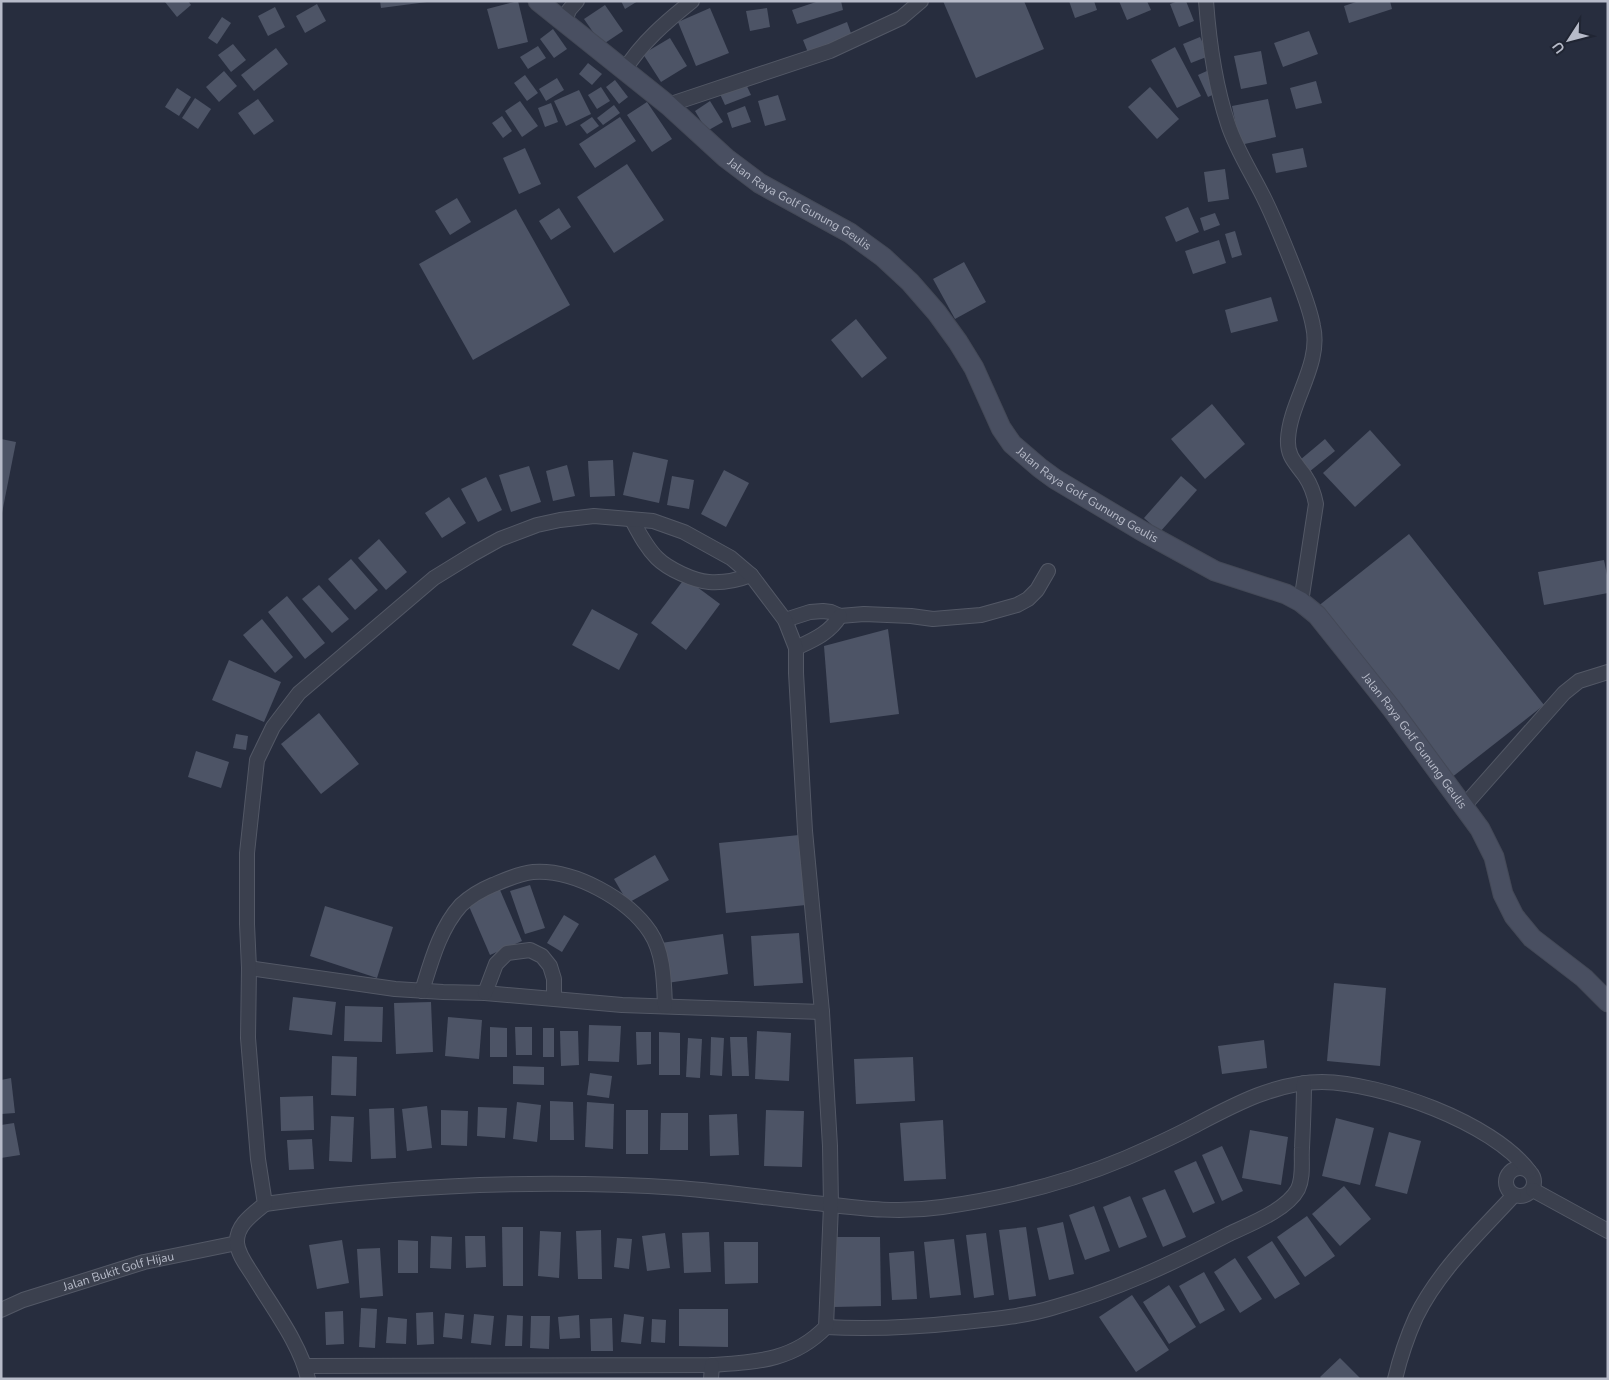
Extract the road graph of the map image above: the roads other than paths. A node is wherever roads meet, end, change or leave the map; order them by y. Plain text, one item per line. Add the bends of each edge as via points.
1 (538, 1) edge
2 (577, 1) edge
3 (692, 1) edge
4 (921, 1) edge
5 (1206, 1) edge
6 (565, 21) junction
7 (624, 71) junction
8 (668, 105) junction
9 (632, 520) junction
10 (1048, 571) dead end
11 (751, 576) junction
12 (1302, 602) junction
13 (840, 616) junction
14 (785, 620) junction
15 (796, 648) junction
16 (1608, 672) edge
17 (1464, 806) junction
18 (249, 968) junction
19 (422, 991) junction
20 (485, 993) junction
21 (554, 998) junction
22 (1608, 1002) edge
23 (665, 1006) junction
24 (822, 1012) junction
25 (1304, 1083) junction
26 (1529, 1171) junction
27 (1533, 1190) junction
28 (1514, 1195) junction
29 (265, 1204) junction
30 (831, 1205) junction
31 (1608, 1231) edge
32 (237, 1243) junction
33 (1, 1310) edge
34 (826, 1327) junction
35 (307, 1372) edge
36 (711, 1372) edge
37 (1394, 1379) edge

1 - 6 main road, Jalan Raya Golf Gunung Geulis
2 - 6 street
3 - 7 street via 651,38
4 - 8 street via 901,18 830,51
5 - 12 street via 1214,67 1228,125 1277,224 1314,327 1314,356 1288,442 1294,464 1304,474 1316,504
6 - 7 main road, Jalan Raya Golf Gunung Geulis
7 - 8 main road, Jalan Raya Golf Gunung Geulis
8 - 12 main road, Jalan Raya Golf Gunung Geulis via 759,183 850,233 910,282 958,342 1012,444 1040,468 1215,571
9 - 11 street via 653,521 684,532 731,558
9 - 11 street via 658,559 675,571 709,582
9 - 18 street via 594,516 560,520 537,524 500,539 434,578 299,693 273,727 257,760 247,853
10 - 13 street via 1028,599 1017,606 981,615 933,619 864,614
11 - 14 street
12 - 17 main road, Jalan Raya Golf Gunung Geulis via 1317,615 1392,709
13 - 14 street via 831,612 810,612
13 - 15 street via 831,629
14 - 15 street
15 - 24 street via 805,831
16 - 17 street via 1579,682 1564,693
17 - 22 main road, Jalan Raya Golf Gunung Geulis via 1494,857 1514,916 1532,938 1584,978
18 - 19 street
18 - 29 street via 248,1038
19 - 20 street
19 - 23 street via 441,936 461,906 477,892 504,880 532,872 555,873 597,888 638,916 652,934 661,959
20 - 21 street
20 - 21 street via 496,964 507,953 530,950 542,956 550,966
21 - 23 street
23 - 24 street
24 - 30 street
25 - 26 street via 1360,1087 1435,1109 1497,1141
25 - 30 street via 1267,1092 1232,1106 1126,1158 1064,1182 1017,1194 910,1211
25 - 34 street via 1301,1178 1297,1190 1288,1201 1270,1213 1214,1242 1119,1286 1053,1308 942,1325 894,1329
26 - 27 street via 1533,1176
26 - 28 street via 1516,1168 1506,1178 1506,1185
27 - 28 street via 1521,1197
27 - 31 street
28 - 37 street via 1450,1266 1432,1291 1416,1317
29 - 30 street via 388,1190 610,1184 696,1189
29 - 32 street via 244,1222
30 - 34 street
32 - 33 street, Jalan Bukit Golf Hijau via 144,1262 22,1300
32 - 35 street via 241,1257 282,1323
34 - 36 street via 808,1344 773,1359
35 - 36 street

